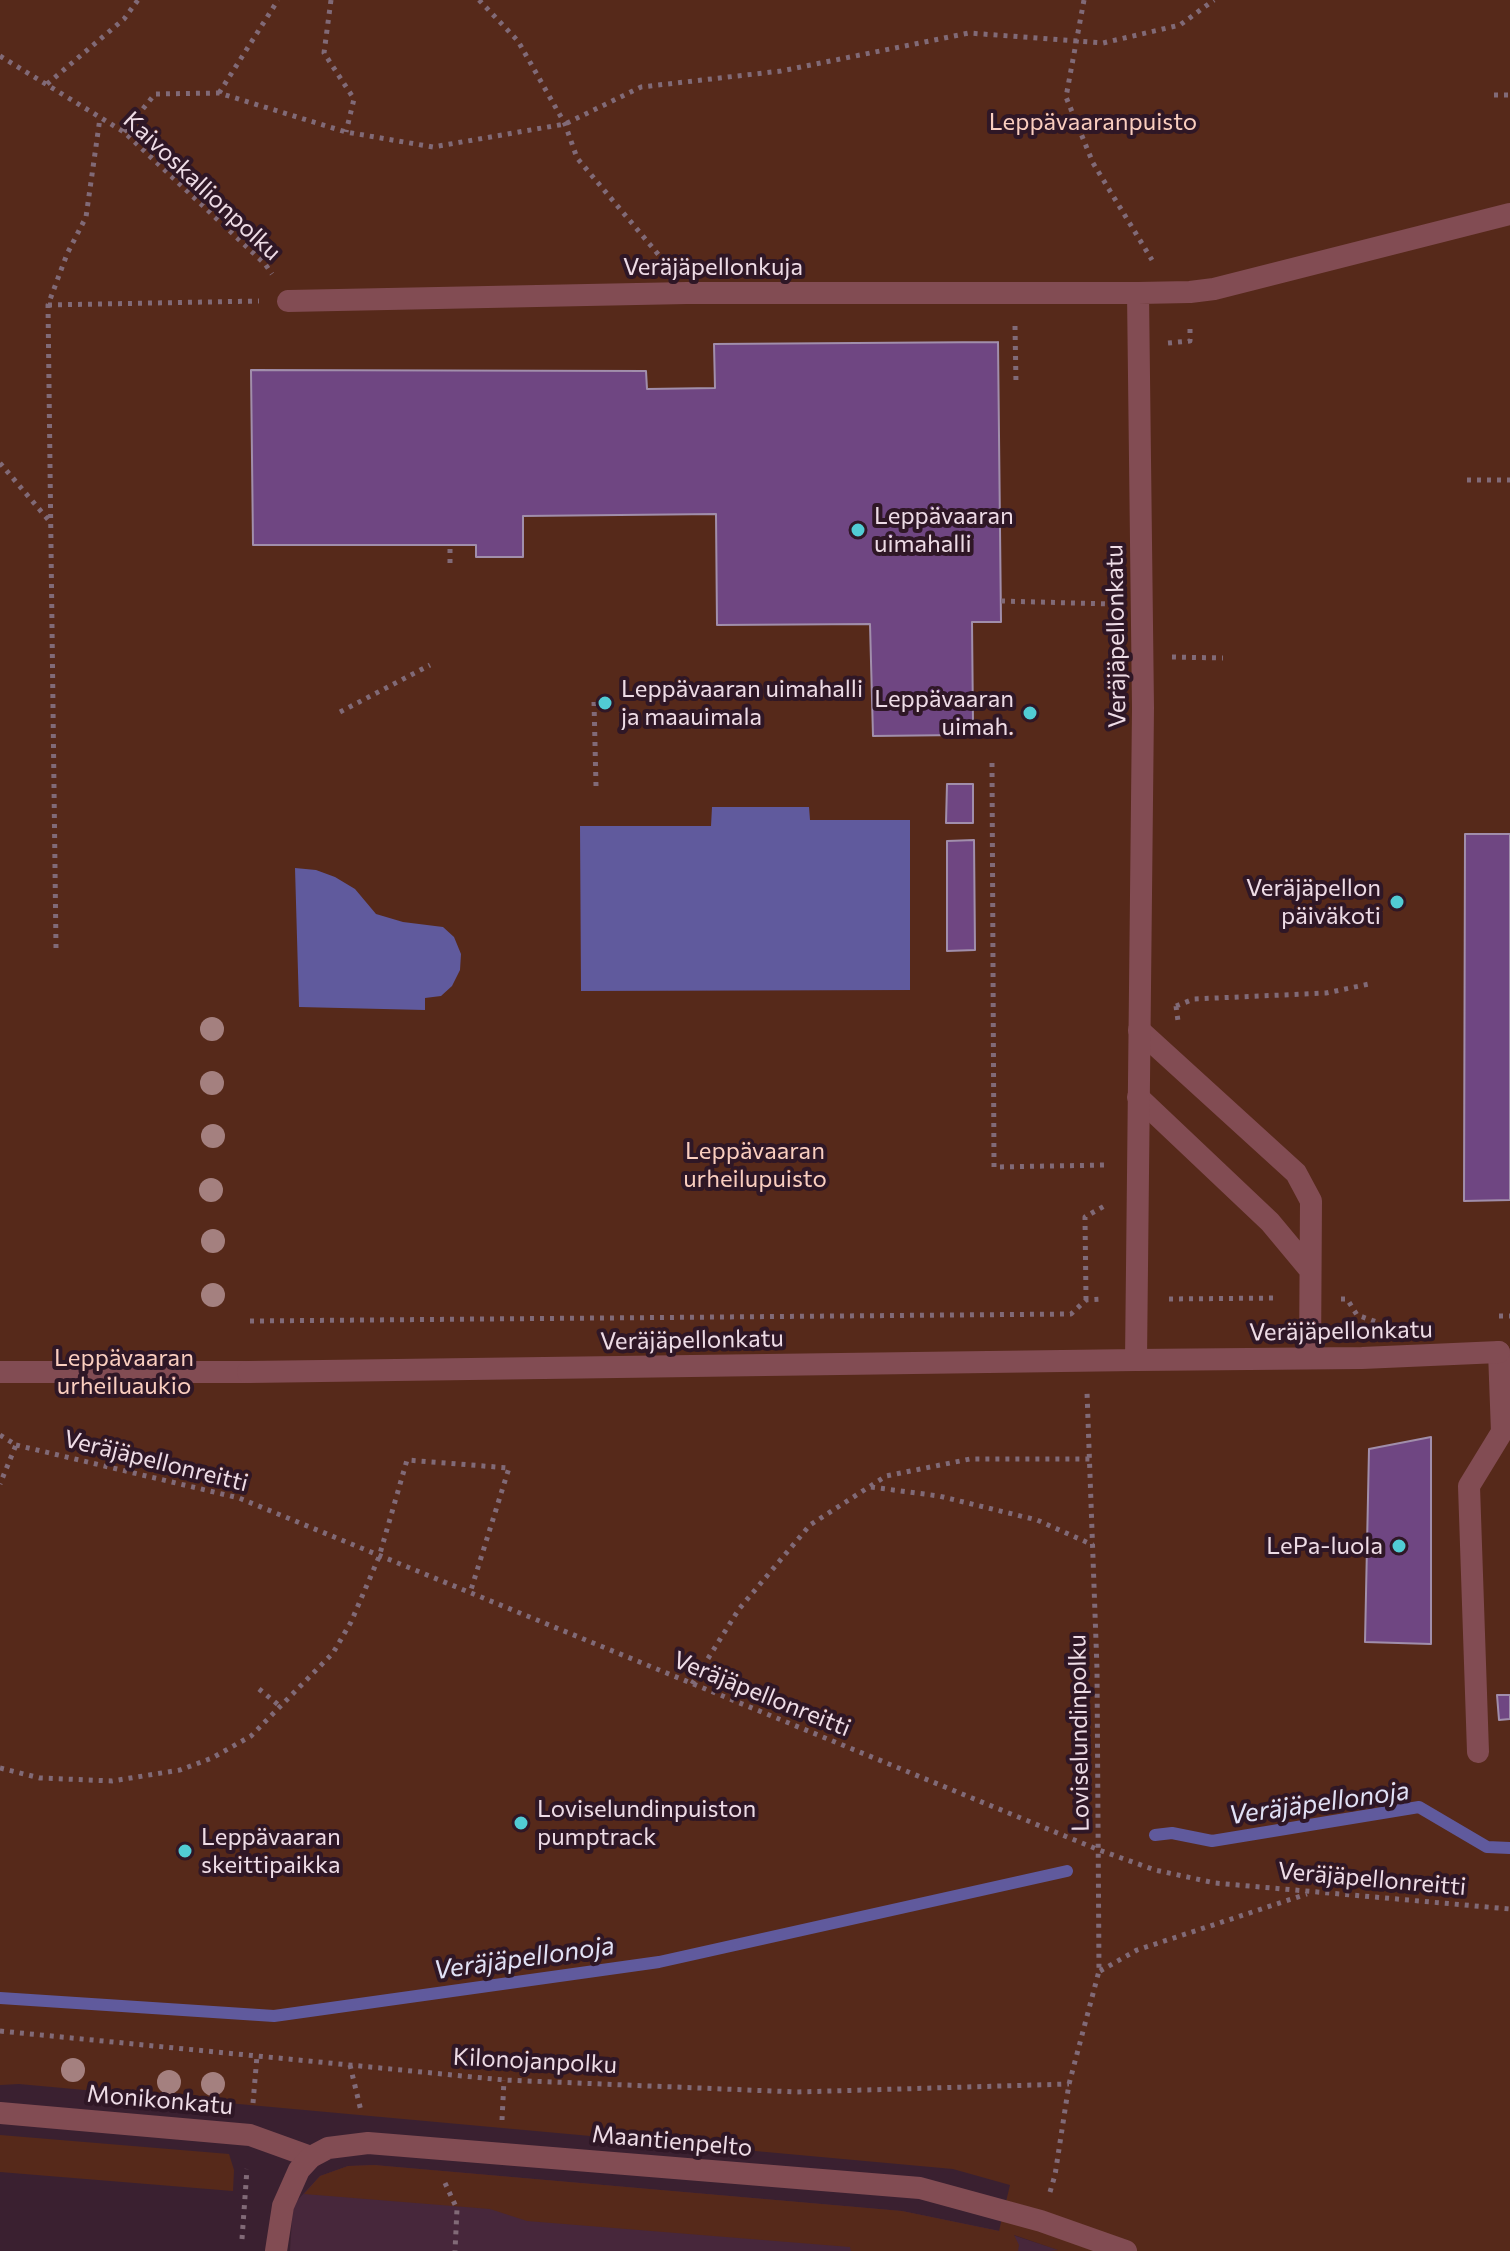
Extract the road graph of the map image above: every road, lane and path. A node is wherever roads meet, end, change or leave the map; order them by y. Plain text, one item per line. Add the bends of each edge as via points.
1 (138, 0) edge
2 (278, 0) edge
3 (331, 0) edge
4 (479, 0) edge
5 (1084, 0) edge
6 (1214, 0) edge
7 (1078, 41) junction
8 (0, 56) edge
9 (47, 84) junction
10 (219, 93) junction
11 (1494, 95) dead end
12 (1510, 95) edge
13 (100, 118) junction
14 (565, 124) junction
15 (124, 132) junction
16 (346, 132) junction
17 (1510, 214) edge
18 (1152, 261) dead end
19 (687, 293) junction
20 (1015, 293) junction
21 (1138, 293) junction
22 (288, 301) joint
23 (1016, 384) dead end
24 (0, 463) edge
25 (1467, 480) dead end
26 (1510, 480) edge
27 (51, 524) junction
28 (450, 545) dead end
29 (450, 563) dead end
30 (1001, 601) dead end
31 (1112, 604) dead end
32 (430, 665) dead end
33 (594, 702) dead end
34 (340, 712) dead end
35 (992, 763) dead end
36 (596, 786) dead end
37 (56, 948) dead end
38 (1369, 984) dead end
39 (1139, 1006) junction
40 (1139, 1030) junction
41 (1138, 1097) junction
42 (1115, 1165) dead end
43 (1310, 1270) junction
44 (1311, 1298) junction
45 (1135, 1299) junction
46 (1495, 1316) dead end
47 (1510, 1316) edge
48 (250, 1321) dead end
49 (1390, 1322) dead end
50 (1310, 1358) junction
51 (1136, 1360) junction
52 (0, 1372) edge
53 (1087, 1387) dead end
54 (0, 1435) edge
55 (16, 1445) junction
56 (1090, 1459) junction
57 (0, 1484) edge
58 (870, 1486) junction
59 (1093, 1545) junction
60 (379, 1557) junction
61 (470, 1594) junction
62 (692, 1684) junction
63 (259, 1689) dead end
64 (281, 1707) junction
65 (1478, 1752) dead end
66 (0, 1768) edge
67 (1099, 1850) junction
68 (1312, 1893) junction
69 (1510, 1909) edge
70 (1099, 1971) junction
71 (0, 2031) edge
72 (350, 2065) junction
73 (504, 2080) junction
74 (1069, 2084) junction
75 (0, 2113) edge
76 (368, 2143) junction
77 (435, 2147) junction
78 (501, 2153) junction
79 (311, 2157) junction
80 (1041, 2221) junction
81 (276, 2251) edge
82 (455, 2251) edge
83 (1126, 2251) edge

1 - 9 path via 124,19
2 - 10 path
3 - 16 path via 324,53 354,99
4 - 14 path via 518,41
5 - 7 path
6 - 7 path via 1180,25 1103,43
7 - 14 path via 969,33 781,71 641,87
7 - 18 path via 1066,97 1093,163
8 - 9 path, Kaivoskallionpolku
9 - 13 path, Kaivoskallionpolku
10 - 15 path via 155,94
10 - 16 path
11 - 12 path
13 - 15 path, Kaivoskallionpolku
13 - 27 path via 86,217 48,305
14 - 16 path via 433,147
14 - 19 path via 577,158
15 - 22 path, Kaivoskallionpolku via 265,264
17 - 21 street via 1214,289
19 - 20 street, Veräjäpellonkuja
19 - 22 street, Veräjäpellonkuja
20 - 21 street, Veräjäpellonkuja
20 - 23 path
21 - 39 street, Veräjäpellonkatu via 1143,708
24 - 27 path
25 - 26 path
27 - 37 path
28 - 29 path
30 - 31 path
32 - 34 path
33 - 36 path
35 - 42 path via 994,1167
38 - 39 path via 1326,993
39 - 40 street, Veräjäpellonkatu
40 - 41 street, Veräjäpellonkatu
40 - 43 street via 1296,1173 1311,1201
41 - 43 street via 1270,1222
41 - 45 street, Veräjäpellonkatu
43 - 44 street
44 - 45 path
44 - 49 path via 1347,1299 1357,1315 1374,1323
44 - 50 street
45 - 48 path via 1086,1300 1071,1314
45 - 51 street, Veräjäpellonkatu
46 - 47 path
50 - 51 street, Veräjäpellonkatu
50 - 65 street, Veräjäpellonkatu via 1499,1352 1502,1432 1469,1486
51 - 52 street, Veräjäpellonkatu
53 - 56 path, Loviselundinpolku
54 - 55 path, Veräjäpellonreitti
55 - 57 path
55 - 60 path, Veräjäpellonreitti via 239,1498
56 - 58 path via 970,1459 886,1476
56 - 59 path, Loviselundinpolku
58 - 59 path via 1037,1520
58 - 62 path via 810,1525 739,1609
59 - 67 path, Loviselundinpolku
60 - 61 path, Veräjäpellonreitti
60 - 61 path via 407,1460 509,1468
60 - 64 path via 333,1653
61 - 62 path, Veräjäpellonreitti
62 - 67 path, Veräjäpellonreitti
63 - 64 path
64 - 66 path via 251,1736 180,1770 112,1781 40,1778
67 - 68 path, Veräjäpellonreitti via 1215,1883
67 - 70 path, Loviselundinpolku
68 - 69 path, Veräjäpellonreitti
68 - 70 path via 1137,1950
70 - 74 path, Loviselundinpolku
71 - 72 path, Kilonojanpolku
72 - 73 path, Kilonojanpolku
72 - 76 path
73 - 74 path, Kilonojanpolku via 797,2092
73 - 78 path
74 - 80 path, Loviselundinpolku via 1055,2175
75 - 79 street, Monikonkatu via 250,2135
76 - 77 street, Maantienpelto
76 - 79 street, Maantienpelto via 328,2148
77 - 78 street, Maantienpelto
77 - 82 path via 457,2209
78 - 80 street, Maantienpelto via 920,2188
79 - 81 street via 283,2206
80 - 83 street, Maantienpelto

